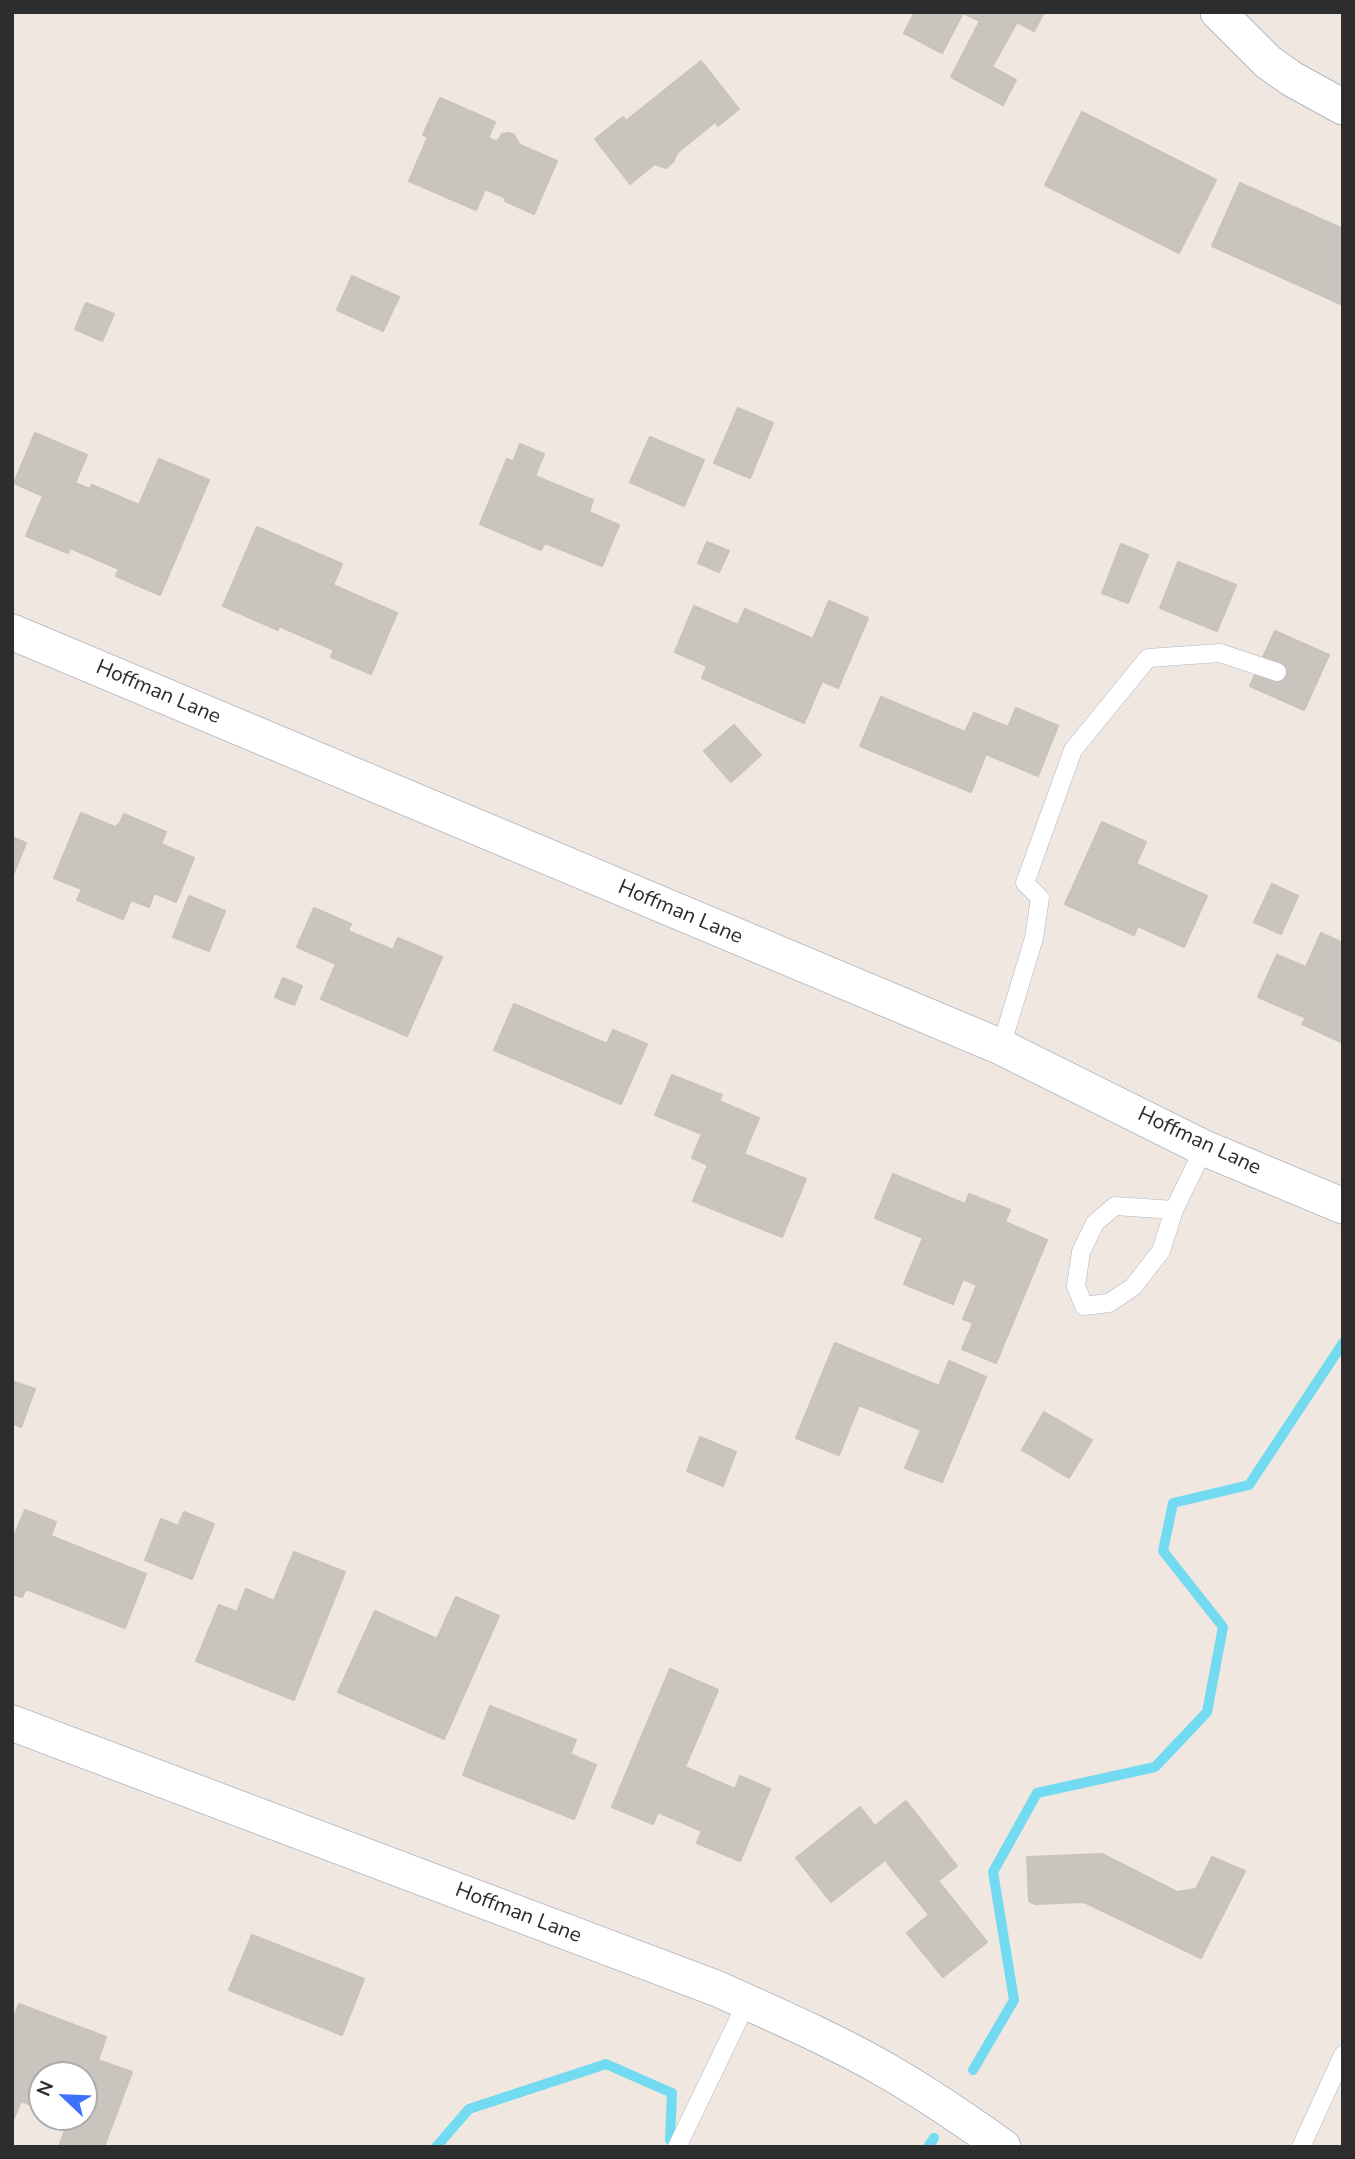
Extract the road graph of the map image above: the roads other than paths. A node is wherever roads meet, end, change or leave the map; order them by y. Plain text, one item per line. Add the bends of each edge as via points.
1 (1218, 12) edge
2 (1343, 107) edge
3 (12, 632) edge
4 (1277, 671) dead end
5 (1001, 1047) junction
6 (1204, 1148) junction
7 (1343, 1206) edge
8 (1174, 1210) junction
9 (12, 1723) edge
10 (747, 2002) junction
11 (1343, 2054) edge
12 (677, 2147) edge
13 (1003, 2147) edge
14 (1301, 2147) edge

1 - 2 street via 1268,62
3 - 5 street, Hoffman Lane
4 - 5 lane via 1220,653 1148,658 1073,750 1025,883 1040,898 1034,938
5 - 6 street, Hoffman Lane
6 - 7 street, Hoffman Lane
6 - 8 lane
8 - 8 lane via 1161,1251 1133,1287 1109,1304 1084,1306 1076,1286 1081,1252 1095,1223 1115,1206
9 - 10 street, Hoffman Lane
10 - 12 lane
10 - 13 street, Hoffman Lane via 880,2067
11 - 14 lane

